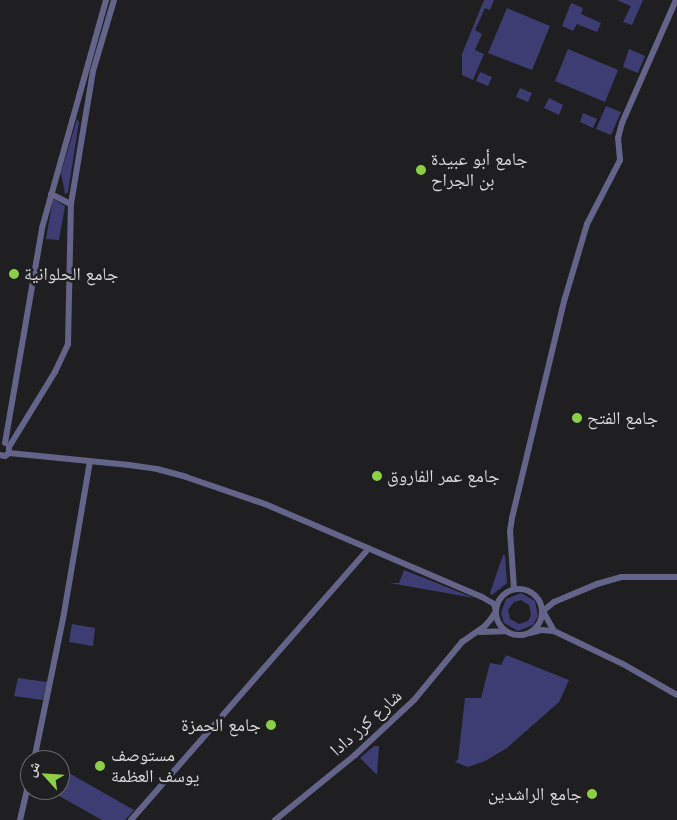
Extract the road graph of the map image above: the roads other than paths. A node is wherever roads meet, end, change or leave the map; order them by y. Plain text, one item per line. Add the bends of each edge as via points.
1 (106, 0) edge
2 (114, 0) edge
3 (676, 0) edge
4 (51, 194) junction
5 (71, 204) junction
6 (6, 446) edge
7 (0, 456) edge
8 (90, 461) junction
9 (370, 548) junction
10 (677, 577) edge
11 (514, 589) junction
12 (502, 596) junction
13 (538, 598) junction
14 (487, 599) junction
15 (554, 602) junction
16 (496, 611) junction
17 (543, 611) junction
18 (504, 631) junction
19 (554, 631) junction
20 (531, 633) junction
21 (467, 638) junction
22 (677, 696) edge
23 (36, 750) edge
24 (25, 800) edge
25 (20, 820) edge
26 (131, 820) edge
27 (275, 820) edge

1 - 4 main road
2 - 5 main road via 93,71
3 - 11 main road via 622,123 618,138 620,160 586,224 564,298 511,524
4 - 5 main road
4 - 6 main road via 37,254
5 - 6 main road via 68,344 55,372
6 - 7 main road
6 - 8 main road
8 - 9 main road via 157,469 189,478 265,504
8 - 23 main road
9 - 14 main road
9 - 26 main road
10 - 15 main road via 622,577
11 - 12 main road
11 - 13 main road via 527,590
12 - 14 main road via 495,600
12 - 16 main road
13 - 15 main road
13 - 17 main road
14 - 16 main road via 494,604
15 - 17 main road
16 - 18 main road
16 - 21 main road, شارع كرز دادا via 485,626
17 - 19 main road
17 - 20 main road via 540,623
18 - 20 main road via 521,636
18 - 21 main road via 483,631
19 - 20 main road
19 - 22 main road via 623,664
21 - 27 main road, شارع كرز دادا via 414,700 355,755
24 - 25 main road

